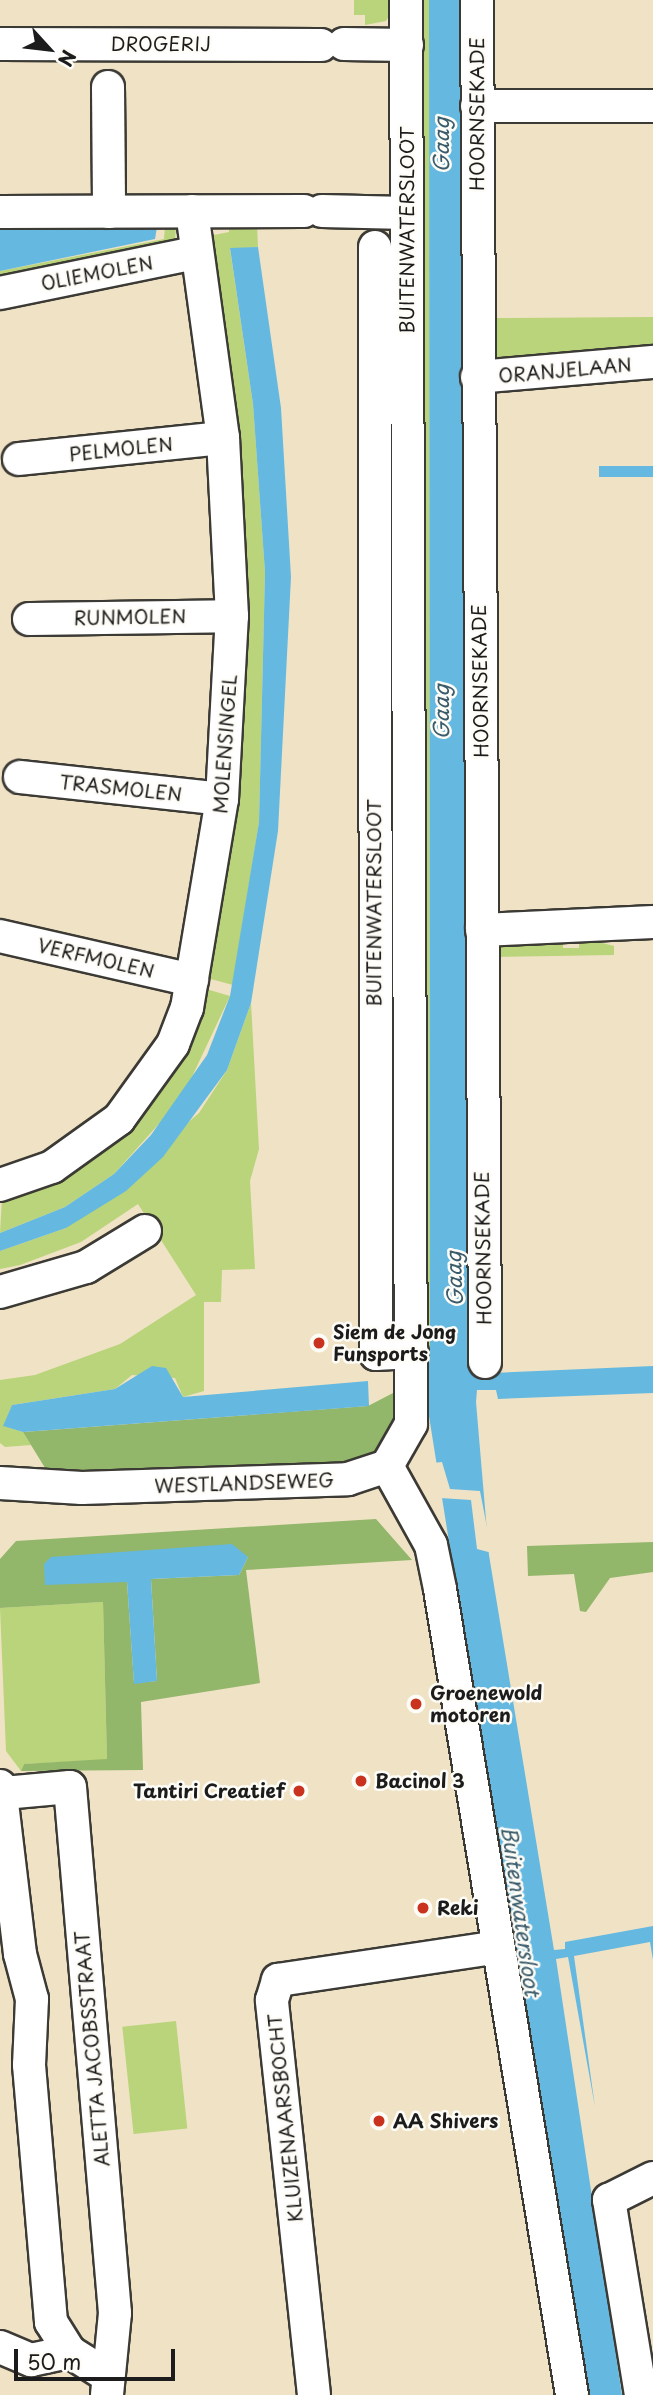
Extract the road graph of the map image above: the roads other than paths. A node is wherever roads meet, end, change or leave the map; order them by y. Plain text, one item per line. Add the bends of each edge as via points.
1 (406, 0) edge
2 (477, 0) edge
3 (0, 44) edge
4 (407, 45) junction
5 (108, 87) dead end
6 (477, 106) junction
7 (653, 106) edge
8 (191, 211) junction
9 (0, 212) edge
10 (109, 212) junction
11 (407, 213) junction
12 (375, 247) dead end
13 (195, 253) junction
14 (0, 293) edge
15 (653, 362) edge
16 (477, 377) junction
17 (372, 415) junction
18 (406, 415) junction
19 (223, 438) junction
20 (19, 459) dead end
21 (232, 616) junction
22 (29, 619) dead end
23 (20, 777) dead end
24 (222, 799) junction
25 (653, 922) edge
26 (482, 930) junction
27 (0, 936) edge
28 (192, 980) junction
29 (0, 1185) edge
30 (145, 1231) dead end
31 (0, 1293) edge
32 (485, 1362) dead end
33 (412, 1372) junction
34 (393, 1459) junction
35 (0, 1485) edge
36 (82, 1488) junction
37 (0, 1505) edge
38 (2, 1790) edge
39 (498, 1947) junction
40 (653, 2178) edge
41 (0, 2347) edge
42 (70, 2352) junction
43 (106, 2384) edge
44 (314, 2395) edge
45 (572, 2395) edge
46 (641, 2395) edge

1 - 4 street, BUITENWATERSLOOT
2 - 6 street, HOORNSEKADE
3 - 4 street, DROGERIJ
4 - 11 street, BUITENWATERSLOOT
5 - 10 street
6 - 7 street
6 - 16 street, HOORNSEKADE
8 - 10 street
8 - 11 street
8 - 13 street, MOLENSINGEL
9 - 10 street
11 - 18 street, BUITENWATERSLOOT
12 - 17 street, BUITENWATERSLOOT
13 - 14 street, OLIEMOLEN
13 - 19 street, MOLENSINGEL
15 - 16 street, ORANJELAAN
16 - 26 street, HOORNSEKADE
17 - 18 street
17 - 33 street, BUITENWATERSLOOT via 376,1354
18 - 33 street, BUITENWATERSLOOT
19 - 20 street, PELMOLEN
19 - 21 street, MOLENSINGEL
21 - 22 street, RUNMOLEN
21 - 24 street, MOLENSINGEL
23 - 24 street, TRASMOLEN
24 - 28 street, MOLENSINGEL
25 - 26 street
26 - 32 street, HOORNSEKADE
27 - 28 street, VERFMOLEN
28 - 29 street, MOLENSINGEL via 173,1044 119,1119 52,1167
30 - 31 street via 86,1267
33 - 34 street, BUITENWATERSLOOT
34 - 36 street, WESTLANDSEWEG via 348,1479
34 - 39 street via 431,1545
35 - 36 street, WESTLANDSEWEG
35 - 37 street
36 - 37 street, WESTLANDSEWEG
38 - 42 street, ALETTA JACOBSSTRAAT via 20,1954 12,1981 15,2024 29,2065 51,2322
38 - 43 street, ALETTA JACOBSSTRAAT via 70,1787 116,2321
39 - 44 street, KLUIZENAARSBOCHT via 278,1980 272,2000
39 - 45 street
40 - 46 street via 609,2200
41 - 42 street via 31,2360
42 - 43 street, ALETTA JACOBSSTRAAT

